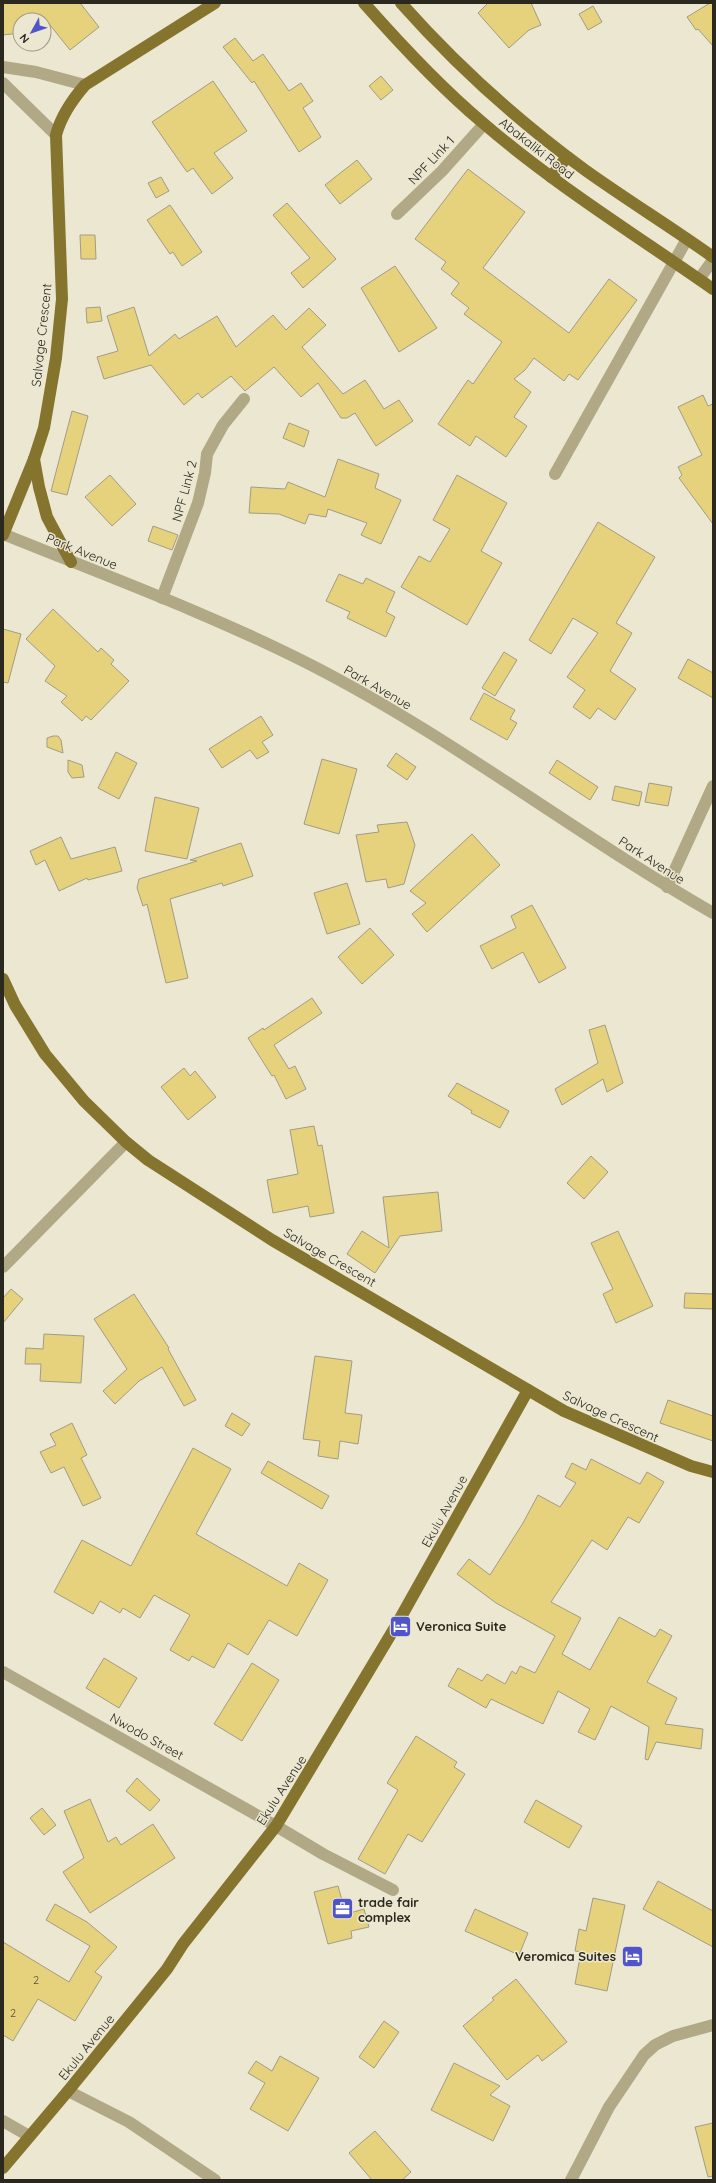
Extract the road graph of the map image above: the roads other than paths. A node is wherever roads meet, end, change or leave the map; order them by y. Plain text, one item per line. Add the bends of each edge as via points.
1 (216, 3) edge
2 (364, 3) edge
3 (401, 3) edge
4 (3, 67) edge
5 (3, 83) edge
6 (85, 85) junction
7 (484, 124) junction
8 (56, 135) junction
9 (568, 157) junction
10 (551, 177) junction
11 (397, 214) dead end
12 (686, 239) junction
13 (713, 259) edge
14 (672, 262) junction
15 (699, 280) junction
16 (713, 289) edge
17 (244, 400) dead end
18 (34, 459) junction
19 (555, 474) dead end
20 (3, 534) edge
21 (71, 562) junction
22 (162, 598) junction
23 (713, 786) edge
24 (667, 887) junction
25 (713, 913) edge
26 (3, 979) edge
27 (126, 1142) junction
28 (3, 1267) edge
29 (528, 1390) junction
30 (713, 1472) edge
31 (3, 1672) edge
32 (276, 1826) junction
33 (393, 1890) dead end
34 (713, 2025) edge
35 (68, 2091) junction
36 (3, 2121) edge
37 (29, 2136) junction
38 (3, 2168) edge
39 (215, 2180) edge
40 (570, 2180) edge

1 - 6 main road, Salvage Crescent
2 - 7 main road, Abakaliki Road via 431,76
3 - 9 main road, Abakaliki Road via 434,40 476,80
4 - 6 street via 36,72
5 - 8 street
6 - 8 main road, Salvage Crescent via 67,108
7 - 10 main road, Abakaliki Road
7 - 11 street, NPF Link 1 via 442,171
8 - 18 main road, Salvage Crescent via 62,299 56,358 44,428
9 - 10 main road
9 - 12 main road, Abakaliki Road
10 - 14 main road, Abakaliki Road
12 - 13 main road, Abakaliki Road
12 - 14 street
13 - 15 street
14 - 15 main road, Abakaliki Road
14 - 19 street
15 - 16 main road, Abakaliki Road
17 - 22 street, NPF Link 2 via 223,426 208,454 198,503
18 - 20 main road, Salvage Crescent
18 - 21 main road via 47,517
20 - 21 street, Park Avenue
21 - 22 street, Park Avenue
22 - 24 street, Park Avenue via 246,634 314,667 365,696 466,754
23 - 24 street
24 - 25 street, Park Avenue
26 - 27 main road, Salvage Crescent via 15,1005 45,1054 84,1101
27 - 28 street
27 - 29 main road, Salvage Crescent via 148,1160 272,1240
29 - 30 main road, Salvage Crescent via 564,1410 639,1444 691,1466
29 - 32 main road, Ekulu Avenue via 397,1624
31 - 32 street, Nwodo Street
32 - 33 street, Nwodo Street via 323,1854
32 - 35 main road, Ekulu Avenue via 183,1944 167,1969
34 - 40 street via 673,2036 655,2045 644,2055 609,2108
35 - 37 main road, Ekulu Avenue
35 - 39 street via 128,2122
36 - 37 street
37 - 38 main road, Ekulu Avenue

